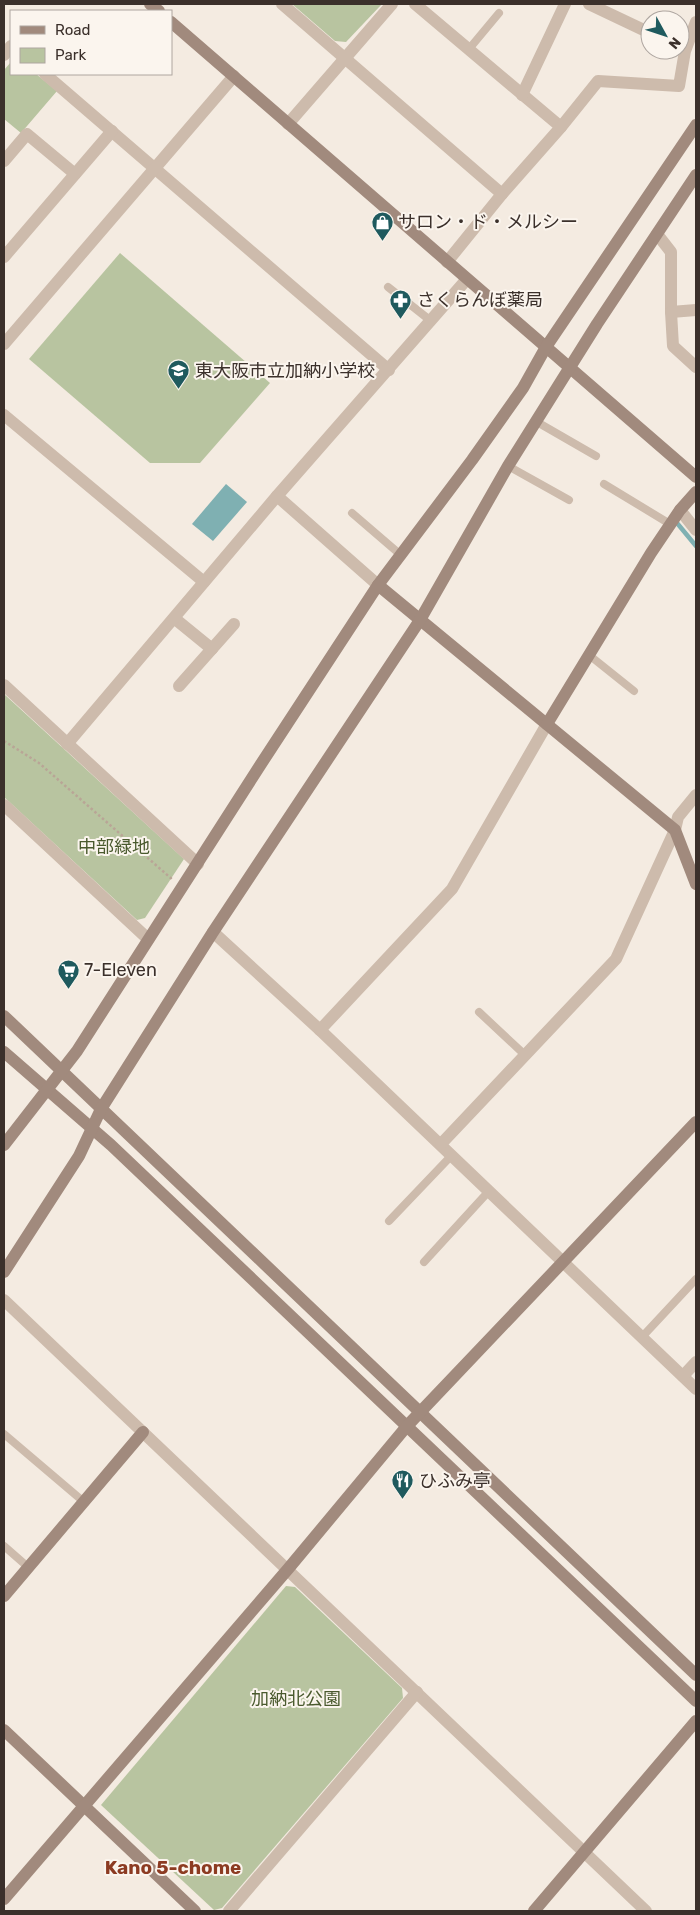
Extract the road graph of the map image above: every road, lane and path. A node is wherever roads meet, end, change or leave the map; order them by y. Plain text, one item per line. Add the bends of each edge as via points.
1 (282, 4) edge
2 (392, 4) edge
3 (415, 4) edge
4 (565, 4) edge
5 (589, 4) edge
6 (499, 13) dead end
7 (696, 22) edge
8 (172, 23) edge
9 (640, 28) edge
10 (690, 41) edge
11 (469, 49) junction
12 (344, 57) junction
13 (685, 60) edge
14 (46, 75) edge
15 (234, 76) junction
16 (522, 94) junction
17 (288, 124) junction
18 (696, 125) edge
19 (561, 127) junction
20 (112, 131) junction
21 (4, 161) edge
22 (155, 168) junction
23 (75, 174) junction
24 (696, 175) edge
25 (502, 194) junction
26 (657, 234) junction
27 (4, 257) edge
28 (447, 262) junction
29 (467, 279) junction
30 (388, 287) dead end
31 (696, 310) edge
32 (671, 312) junction
33 (431, 321) junction
34 (4, 344) edge
35 (546, 347) junction
36 (696, 367) edge
37 (570, 368) junction
38 (389, 370) junction
39 (4, 415) edge
40 (536, 422) junction
41 (596, 456) dead end
42 (508, 466) junction
43 (696, 477) edge
44 (604, 484) dead end
45 (696, 492) edge
46 (277, 496) junction
47 (569, 500) dead end
48 (680, 510) junction
49 (352, 513) dead end
50 (670, 524) junction
51 (696, 530) edge
52 (402, 556) junction
53 (204, 582) junction
54 (378, 586) junction
55 (174, 618) junction
56 (420, 620) junction
57 (234, 624) dead end
58 (212, 648) junction
59 (589, 655) junction
60 (4, 685) edge
61 (179, 686) dead end
62 (634, 691) dead end
63 (548, 724) junction
64 (4, 741) edge
65 (67, 744) junction
66 (696, 795) edge
67 (4, 805) edge
68 (675, 830) junction
69 (198, 864) junction
70 (696, 884) edge
71 (181, 888) junction
72 (213, 932) junction
73 (148, 939) junction
74 (479, 1012) dead end
75 (4, 1016) edge
76 (320, 1030) junction
77 (4, 1052) edge
78 (525, 1055) junction
79 (62, 1070) junction
80 (45, 1089) junction
81 (101, 1109) junction
82 (696, 1122) edge
83 (93, 1128) junction
84 (440, 1144) junction
85 (4, 1145) edge
86 (452, 1155) junction
87 (489, 1191) junction
88 (389, 1221) dead end
89 (562, 1261) junction
90 (424, 1262) dead end
91 (4, 1272) edge
92 (696, 1279) edge
93 (4, 1300) edge
94 (642, 1337) junction
95 (696, 1362) edge
96 (683, 1376) junction
97 (696, 1389) edge
98 (420, 1411) junction
99 (407, 1426) junction
100 (144, 1432) junction
101 (4, 1434) edge
102 (84, 1502) junction
103 (4, 1546) edge
104 (28, 1567) junction
105 (288, 1569) junction
106 (4, 1596) edge
107 (696, 1675) edge
108 (417, 1692) junction
109 (696, 1701) edge
110 (696, 1721) edge
111 (4, 1730) edge
112 (84, 1807) junction
113 (584, 1851) junction
114 (4, 1899) edge
115 (195, 1911) edge
116 (229, 1911) edge
117 (534, 1911) edge
118 (646, 1911) edge

1 - 12 street
2 - 12 street
3 - 11 street
4 - 16 street
5 - 9 street
6 - 11 lane
7 - 10 street
8 - 15 street
11 - 16 street
12 - 17 street
12 - 25 street
13 - 19 street via 679,86 598,81
14 - 20 street
15 - 17 street
15 - 22 street
16 - 19 street
17 - 28 street
18 - 35 street
19 - 25 street
20 - 22 street
20 - 23 street
21 - 23 street via 27,134
22 - 34 street
22 - 38 street
23 - 27 street
24 - 26 street
25 - 28 street
26 - 32 street via 671,252
26 - 37 street
28 - 29 street
29 - 33 street
29 - 35 street
30 - 33 lane
31 - 32 street
32 - 36 street via 672,346
33 - 38 street
35 - 37 street
35 - 52 street via 523,388
37 - 40 street
37 - 43 street
38 - 46 street
39 - 53 street
40 - 41 lane
40 - 42 street
42 - 47 lane
42 - 56 street
44 - 50 lane
45 - 48 street
46 - 53 street
46 - 54 street
48 - 50 street
48 - 51 street
49 - 52 lane
50 - 59 street
52 - 54 street
53 - 55 street
54 - 56 street
54 - 69 street
55 - 58 street
55 - 65 street
56 - 63 street
56 - 72 street
57 - 58 street
58 - 61 street
59 - 62 lane
59 - 63 street
60 - 65 street
63 - 68 street
63 - 76 street via 452,890
64 - 71 path via 39,763
65 - 69 street
66 - 68 street via 678,817
67 - 73 street
68 - 70 street
68 - 78 street via 616,959
69 - 71 street
71 - 73 street
72 - 76 street
72 - 81 street
73 - 79 street
74 - 78 lane
75 - 79 street
76 - 84 street
77 - 80 street
78 - 84 street
79 - 80 street
79 - 81 street
80 - 83 street
80 - 85 street
81 - 83 street
81 - 98 street
82 - 89 street
83 - 91 street via 79,1156
83 - 99 street
84 - 86 street
86 - 87 street
86 - 88 lane
87 - 89 street
87 - 90 lane
89 - 94 street
89 - 98 street
92 - 94 lane
93 - 100 street
94 - 96 street
95 - 96 street
96 - 97 street
98 - 99 street
98 - 107 street
99 - 105 street
99 - 109 street
100 - 102 street
100 - 105 street
101 - 102 lane
102 - 104 street
103 - 104 lane
104 - 106 street
105 - 108 street
105 - 112 street
108 - 113 street
108 - 116 street
110 - 113 street
111 - 112 street
112 - 114 street
112 - 115 street
113 - 117 street
113 - 118 street

